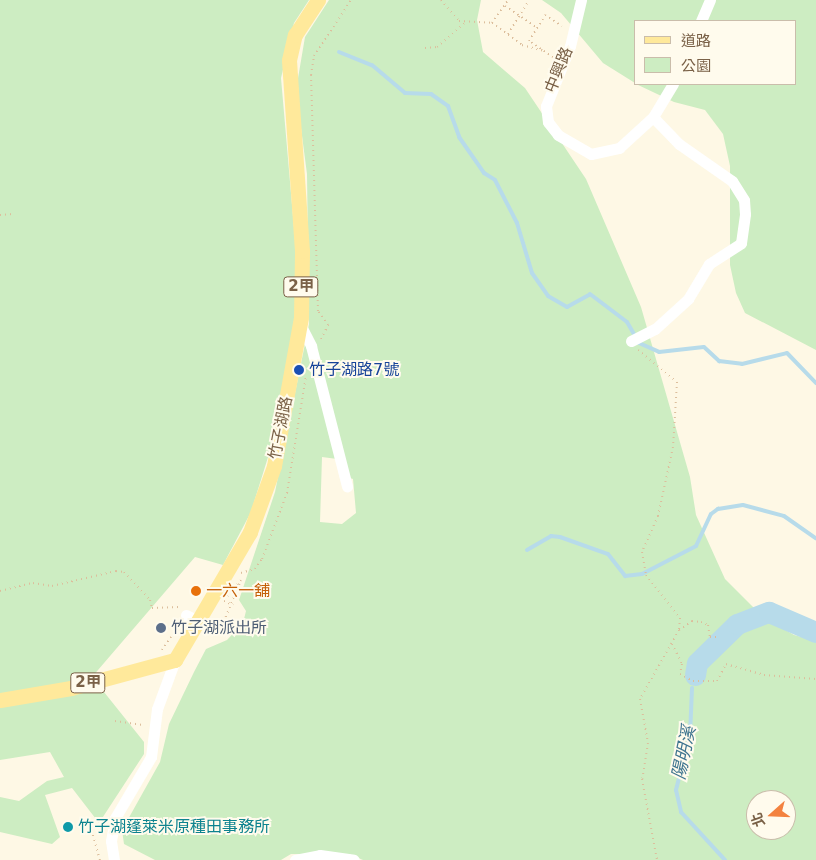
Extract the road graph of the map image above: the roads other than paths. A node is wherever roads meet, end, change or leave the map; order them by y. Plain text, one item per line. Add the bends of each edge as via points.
1 (318, 0) edge
2 (581, 0) edge
3 (710, 0) edge
4 (701, 20) edge
5 (672, 85) edge
6 (653, 117) junction
7 (300, 324) junction
8 (633, 339) road end
9 (347, 486) dead end
10 (175, 660) junction
11 (0, 700) edge
12 (114, 860) edge
13 (295, 860) edge
14 (354, 860) edge

1 - 7 main road, 竹子湖路 / 2甲 via 295,35 289,60 302,251
2 - 6 street, 中興路 via 570,46 546,106 548,122 558,135 591,154 619,148
3 - 4 street
5 - 6 street, 中興路
6 - 8 street via 679,144 732,182 744,200 745,214 741,243 709,264 688,299 655,329
7 - 9 street via 311,346
7 - 10 main road, 竹子湖路 / 2甲 via 274,466 250,532 195,616
10 - 11 main road, 2甲 via 71,688
10 - 12 street, 竹子湖路 via 157,709 151,757 115,818 110,841
13 - 14 street via 320,855

